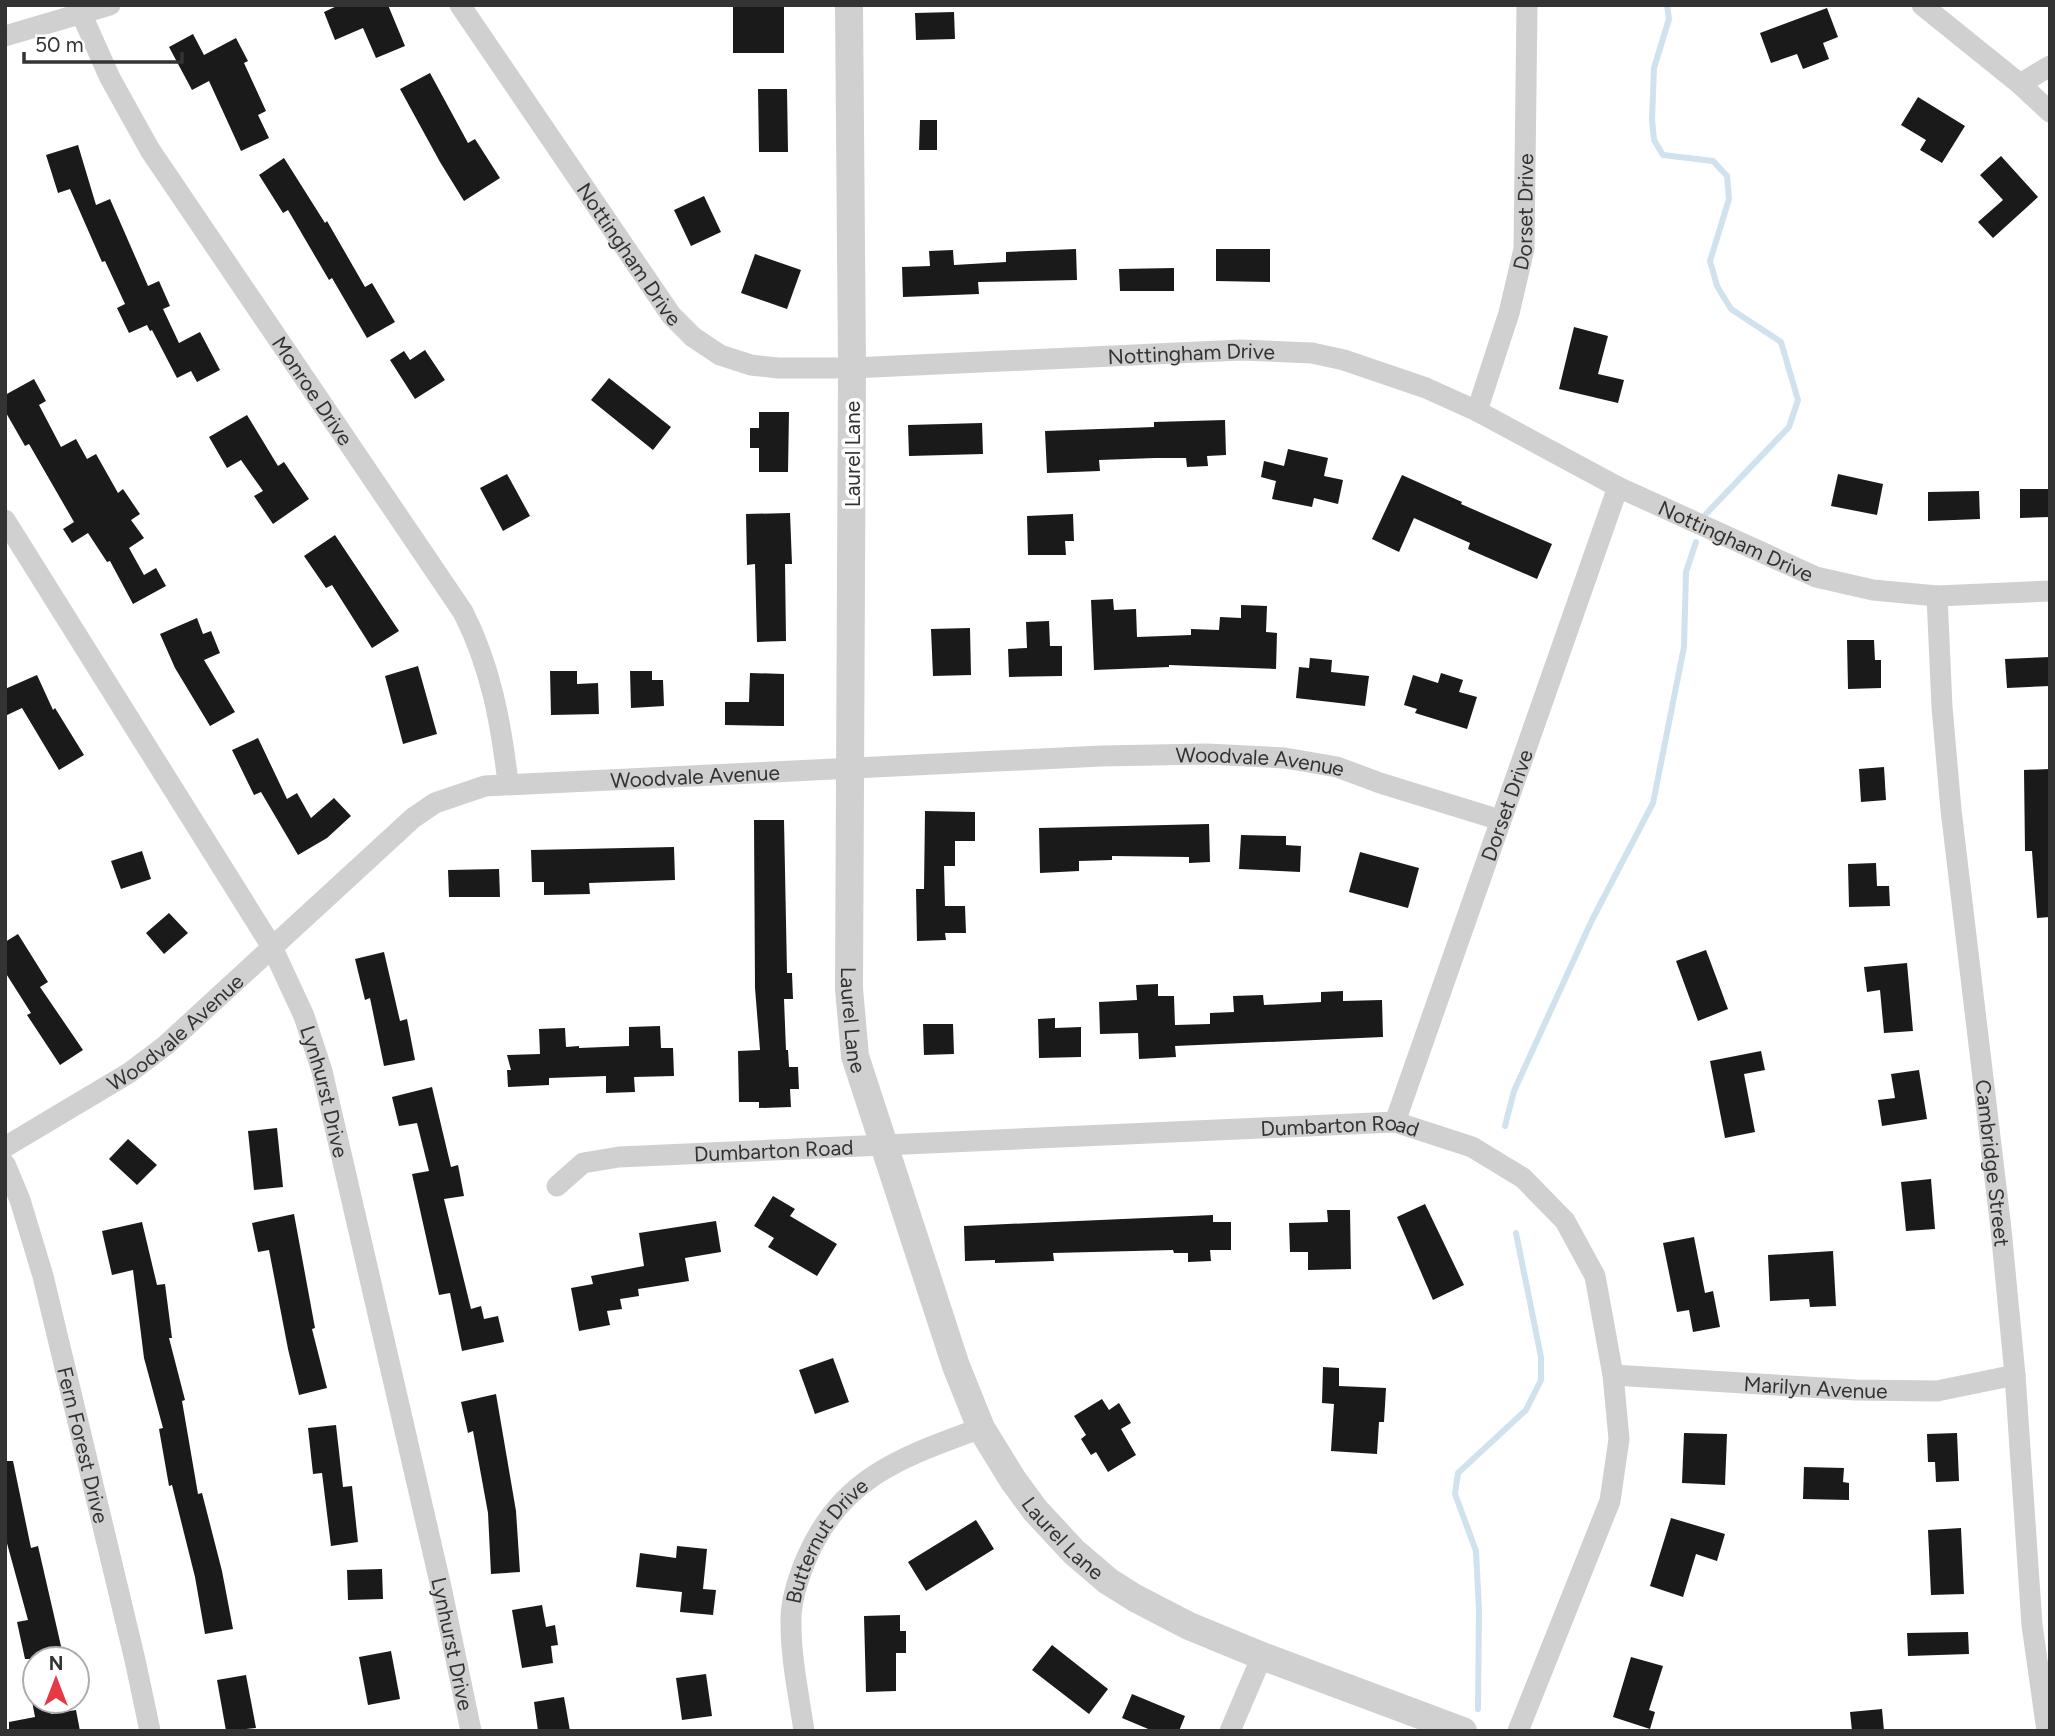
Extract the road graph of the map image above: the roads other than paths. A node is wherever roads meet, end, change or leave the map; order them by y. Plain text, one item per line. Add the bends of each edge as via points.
1 (110, 5) edge
2 (460, 5) edge
3 (849, 5) edge
4 (1527, 5) edge
5 (1922, 5) edge
6 (81, 13) junction
7 (7, 30) edge
8 (2050, 66) edge
9 (2020, 84) junction
10 (2050, 112) edge
11 (852, 368) junction
12 (1478, 411) junction
13 (1618, 487) junction
14 (5, 520) edge
15 (2050, 591) edge
16 (1937, 596) junction
17 (852, 769) junction
18 (508, 783) junction
19 (1500, 820) junction
20 (272, 947) junction
21 (1395, 1122) junction
22 (884, 1146) junction
23 (5, 1147) edge
24 (5, 1164) edge
25 (557, 1186) dead end
26 (1613, 1375) junction
27 (2015, 1375) junction
28 (981, 1428) junction
29 (1262, 1656) junction
30 (150, 1731) edge
31 (471, 1731) edge
32 (804, 1731) edge
33 (1230, 1731) edge
34 (1463, 1731) edge
35 (1518, 1731) edge
36 (2047, 1731) edge

1 - 6 street
2 - 11 street, Nottingham Drive via 671,315 693,337 720,355 751,365
3 - 11 street, Laurel Lane
4 - 12 street, Dorset Drive via 1524,249
5 - 9 street
6 - 7 street
6 - 18 street, Monroe Drive via 150,150 463,612 495,696
8 - 9 street
9 - 10 street
11 - 12 street, Nottingham Drive via 1278,350 1344,360 1413,382
11 - 17 street, Laurel Lane
12 - 13 street, Nottingham Drive
13 - 16 street, Nottingham Drive via 1816,577 1873,590
13 - 19 street, Dorset Drive
14 - 20 street, Lynhurst Drive
15 - 16 street, Nottingham Drive
16 - 27 street, Cambridge Street via 1951,810
17 - 18 street, Woodvale Avenue
17 - 19 street, Woodvale Avenue via 1114,755 1285,758 1338,767
17 - 22 street, Laurel Lane via 849,989 855,1056
18 - 20 street, Woodvale Avenue via 451,796 413,818
19 - 21 street, Dorset Drive
20 - 23 street, Woodvale Avenue via 129,1073
20 - 31 street, Lynhurst Drive via 323,1071
21 - 22 street, Dumbarton Road
21 - 26 street, Dumbarton Road via 1472,1147 1523,1178 1565,1221 1595,1276
22 - 25 street, Dumbarton Road via 619,1157 583,1163
22 - 28 street, Laurel Lane
24 - 30 street, Fern Forest Drive via 43,1276
26 - 27 street, Marilyn Avenue via 1937,1391
26 - 35 street, Dumbarton Road via 1619,1439 1610,1501
27 - 36 street, Cambridge Street via 2032,1625
28 - 29 street, Laurel Lane via 1035,1510 1108,1581 1189,1626
28 - 32 street, Butternut Drive via 873,1474 841,1503 816,1536 795,1590 790,1623
29 - 33 street
29 - 34 street, Laurel Lane

